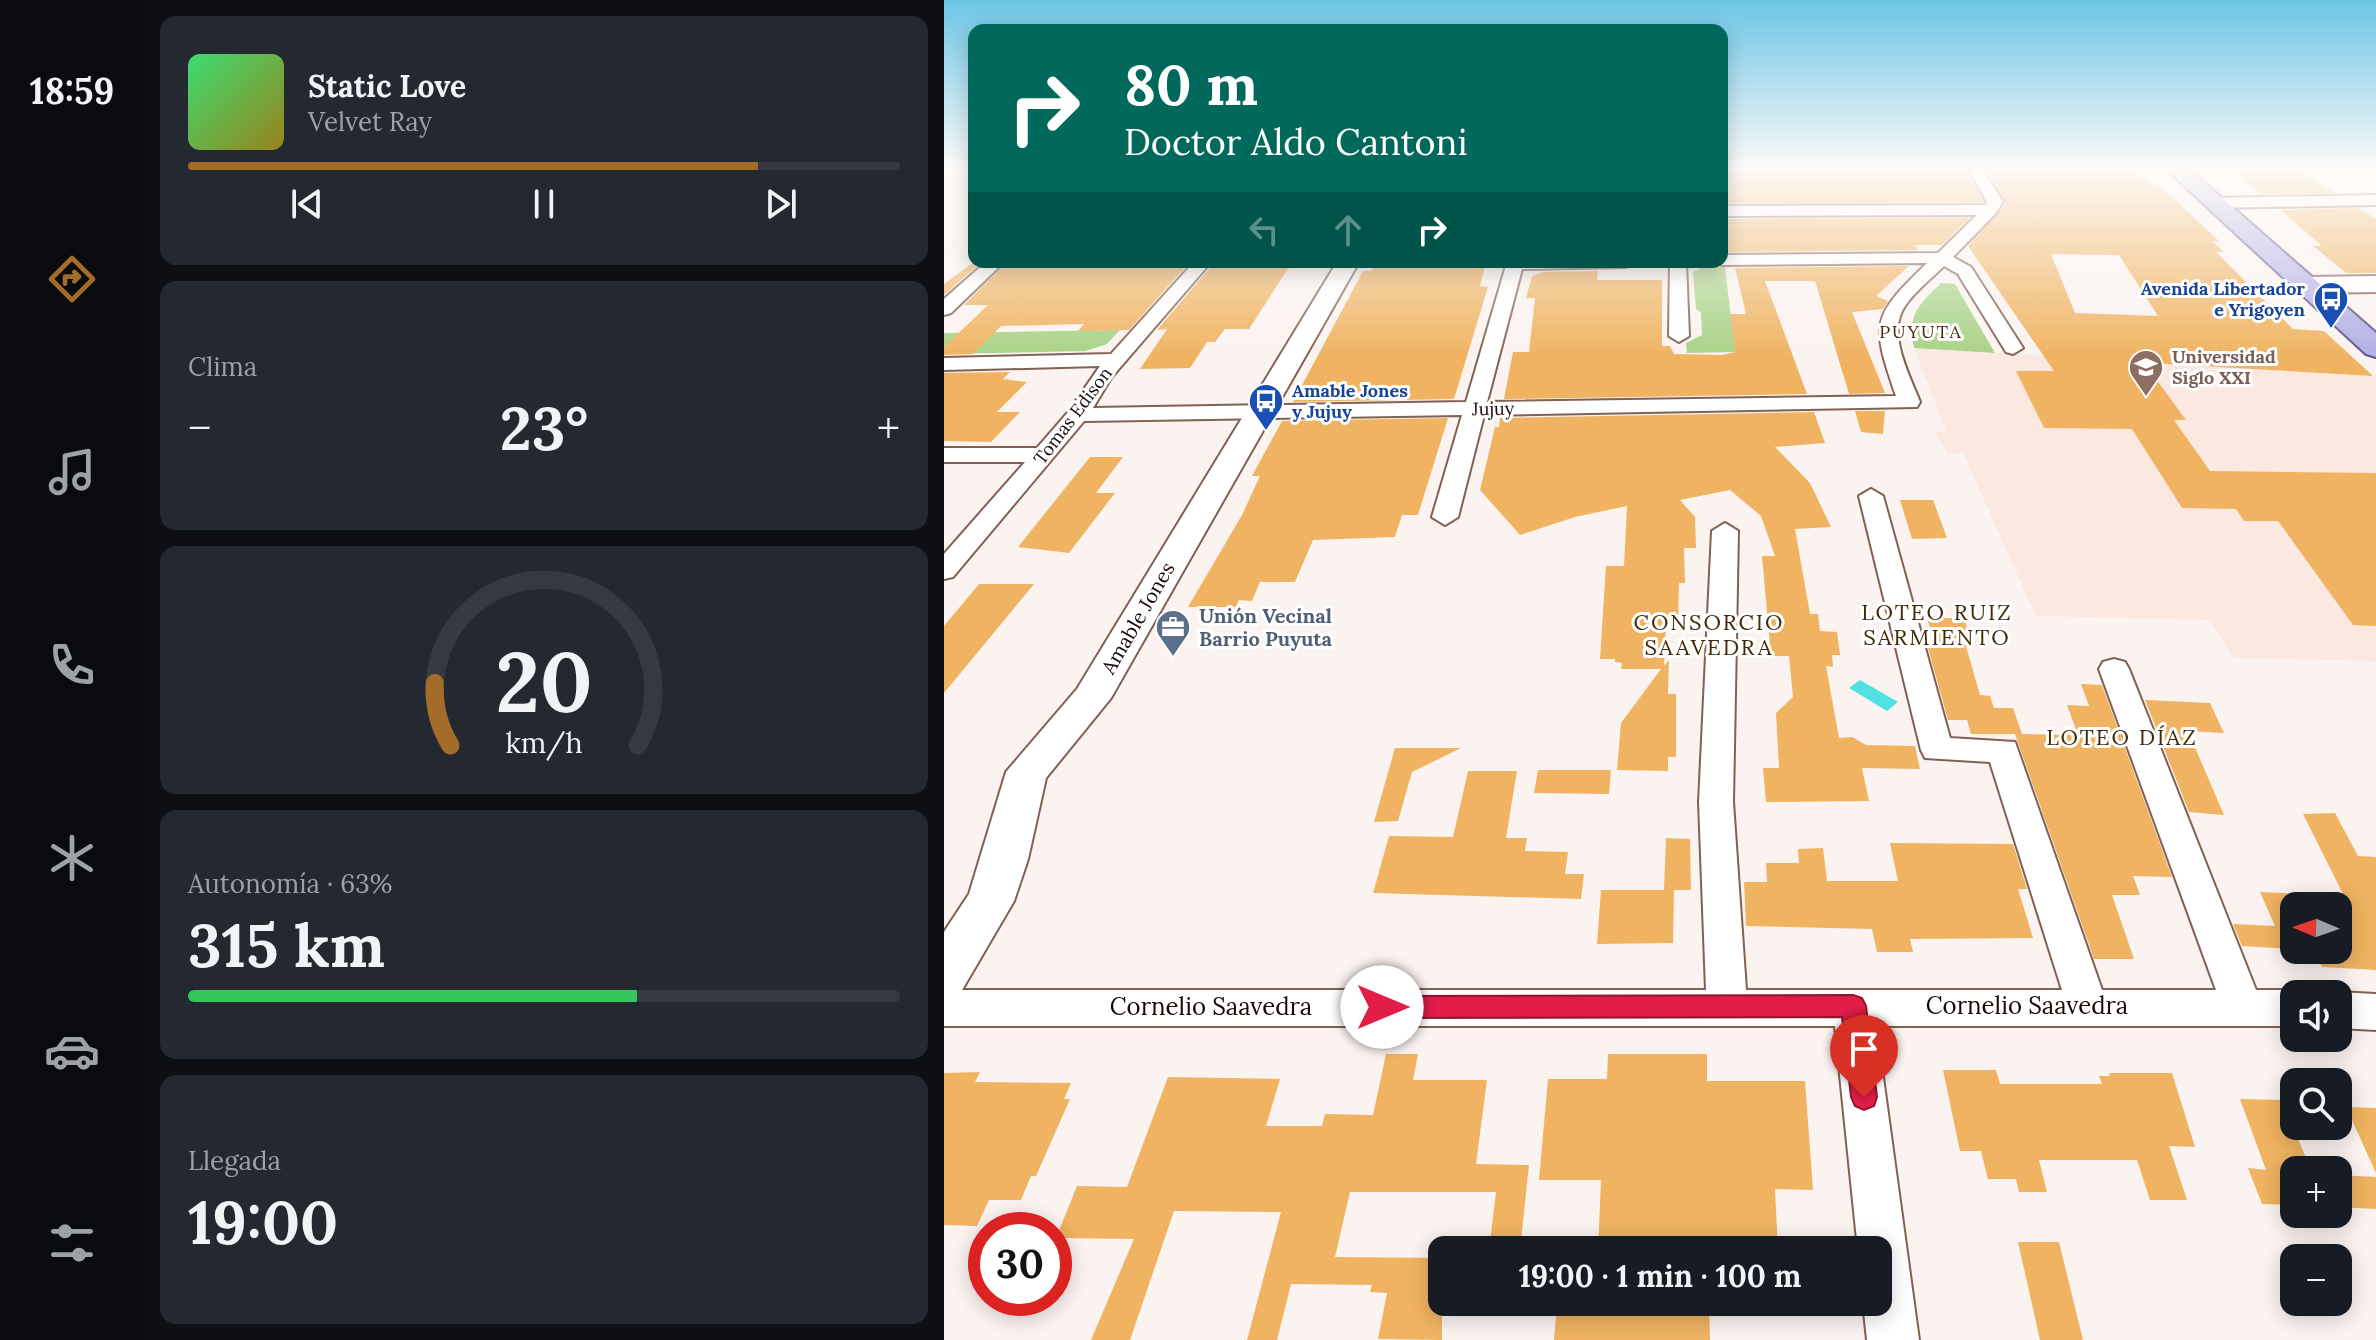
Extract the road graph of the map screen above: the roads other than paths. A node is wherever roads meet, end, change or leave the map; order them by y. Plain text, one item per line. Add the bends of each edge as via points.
1 (1969, 233) edge
2 (2259, 233) edge
3 (1944, 258) junction
4 (1728, 260) edge
5 (989, 268) edge
6 (1198, 268) edge
7 (1344, 268) edge
8 (1514, 268) edge
9 (1678, 268) edge
10 (2376, 284) edge
11 (2319, 285) junction
12 (944, 309) edge
13 (2376, 325) edge
14 (1679, 336) dead end
15 (2013, 348) dead end
16 (2376, 348) edge
17 (1116, 360) junction
18 (944, 364) edge
19 (1475, 409) junction
20 (1260, 412) junction
21 (1078, 415) junction
22 (944, 455) edge
23 (1045, 455) junction
24 (1871, 496) dead end
25 (1445, 517) dead end
26 (1725, 531) dead end
27 (944, 571) edge
28 (2114, 669) dead end
29 (944, 975) edge
30 (2087, 1005) junction
31 (2242, 1005) junction
32 (1727, 1006) junction
33 (1853, 1006) junction
34 (2280, 1007) edge
35 (944, 1008) edge
36 (2352, 1011) edge
37 (2376, 1012) edge
38 (1893, 1340) edge

1 - 3 street
2 - 11 main road
3 - 4 street
3 - 15 street via 1965,271
3 - 19 street, Jujuy via 1895,305 1886,325 1909,402
5 - 12 street
6 - 17 street, Tomas Edison
7 - 20 street, Amable Jones
8 - 19 street
9 - 14 street
10 - 11 main road
11 - 13 main road
11 - 16 main road
17 - 18 street
17 - 21 street, Tomas Edison
19 - 20 street, Jujuy
19 - 25 street
20 - 21 street, Jujuy
20 - 29 street, Amable Jones via 1091,698 1027,772 990,901
21 - 23 street, Tomas Edison
22 - 23 street
23 - 27 street, Tomas Edison
24 - 30 street via 1937,750 2003,750
26 - 32 street via 1716,802
28 - 31 street
30 - 31 street, Cornelio Saavedra
30 - 33 street, Cornelio Saavedra
31 - 34 street, Cornelio Saavedra
32 - 33 street, Cornelio Saavedra
32 - 35 street, Cornelio Saavedra
33 - 38 street
36 - 37 street

